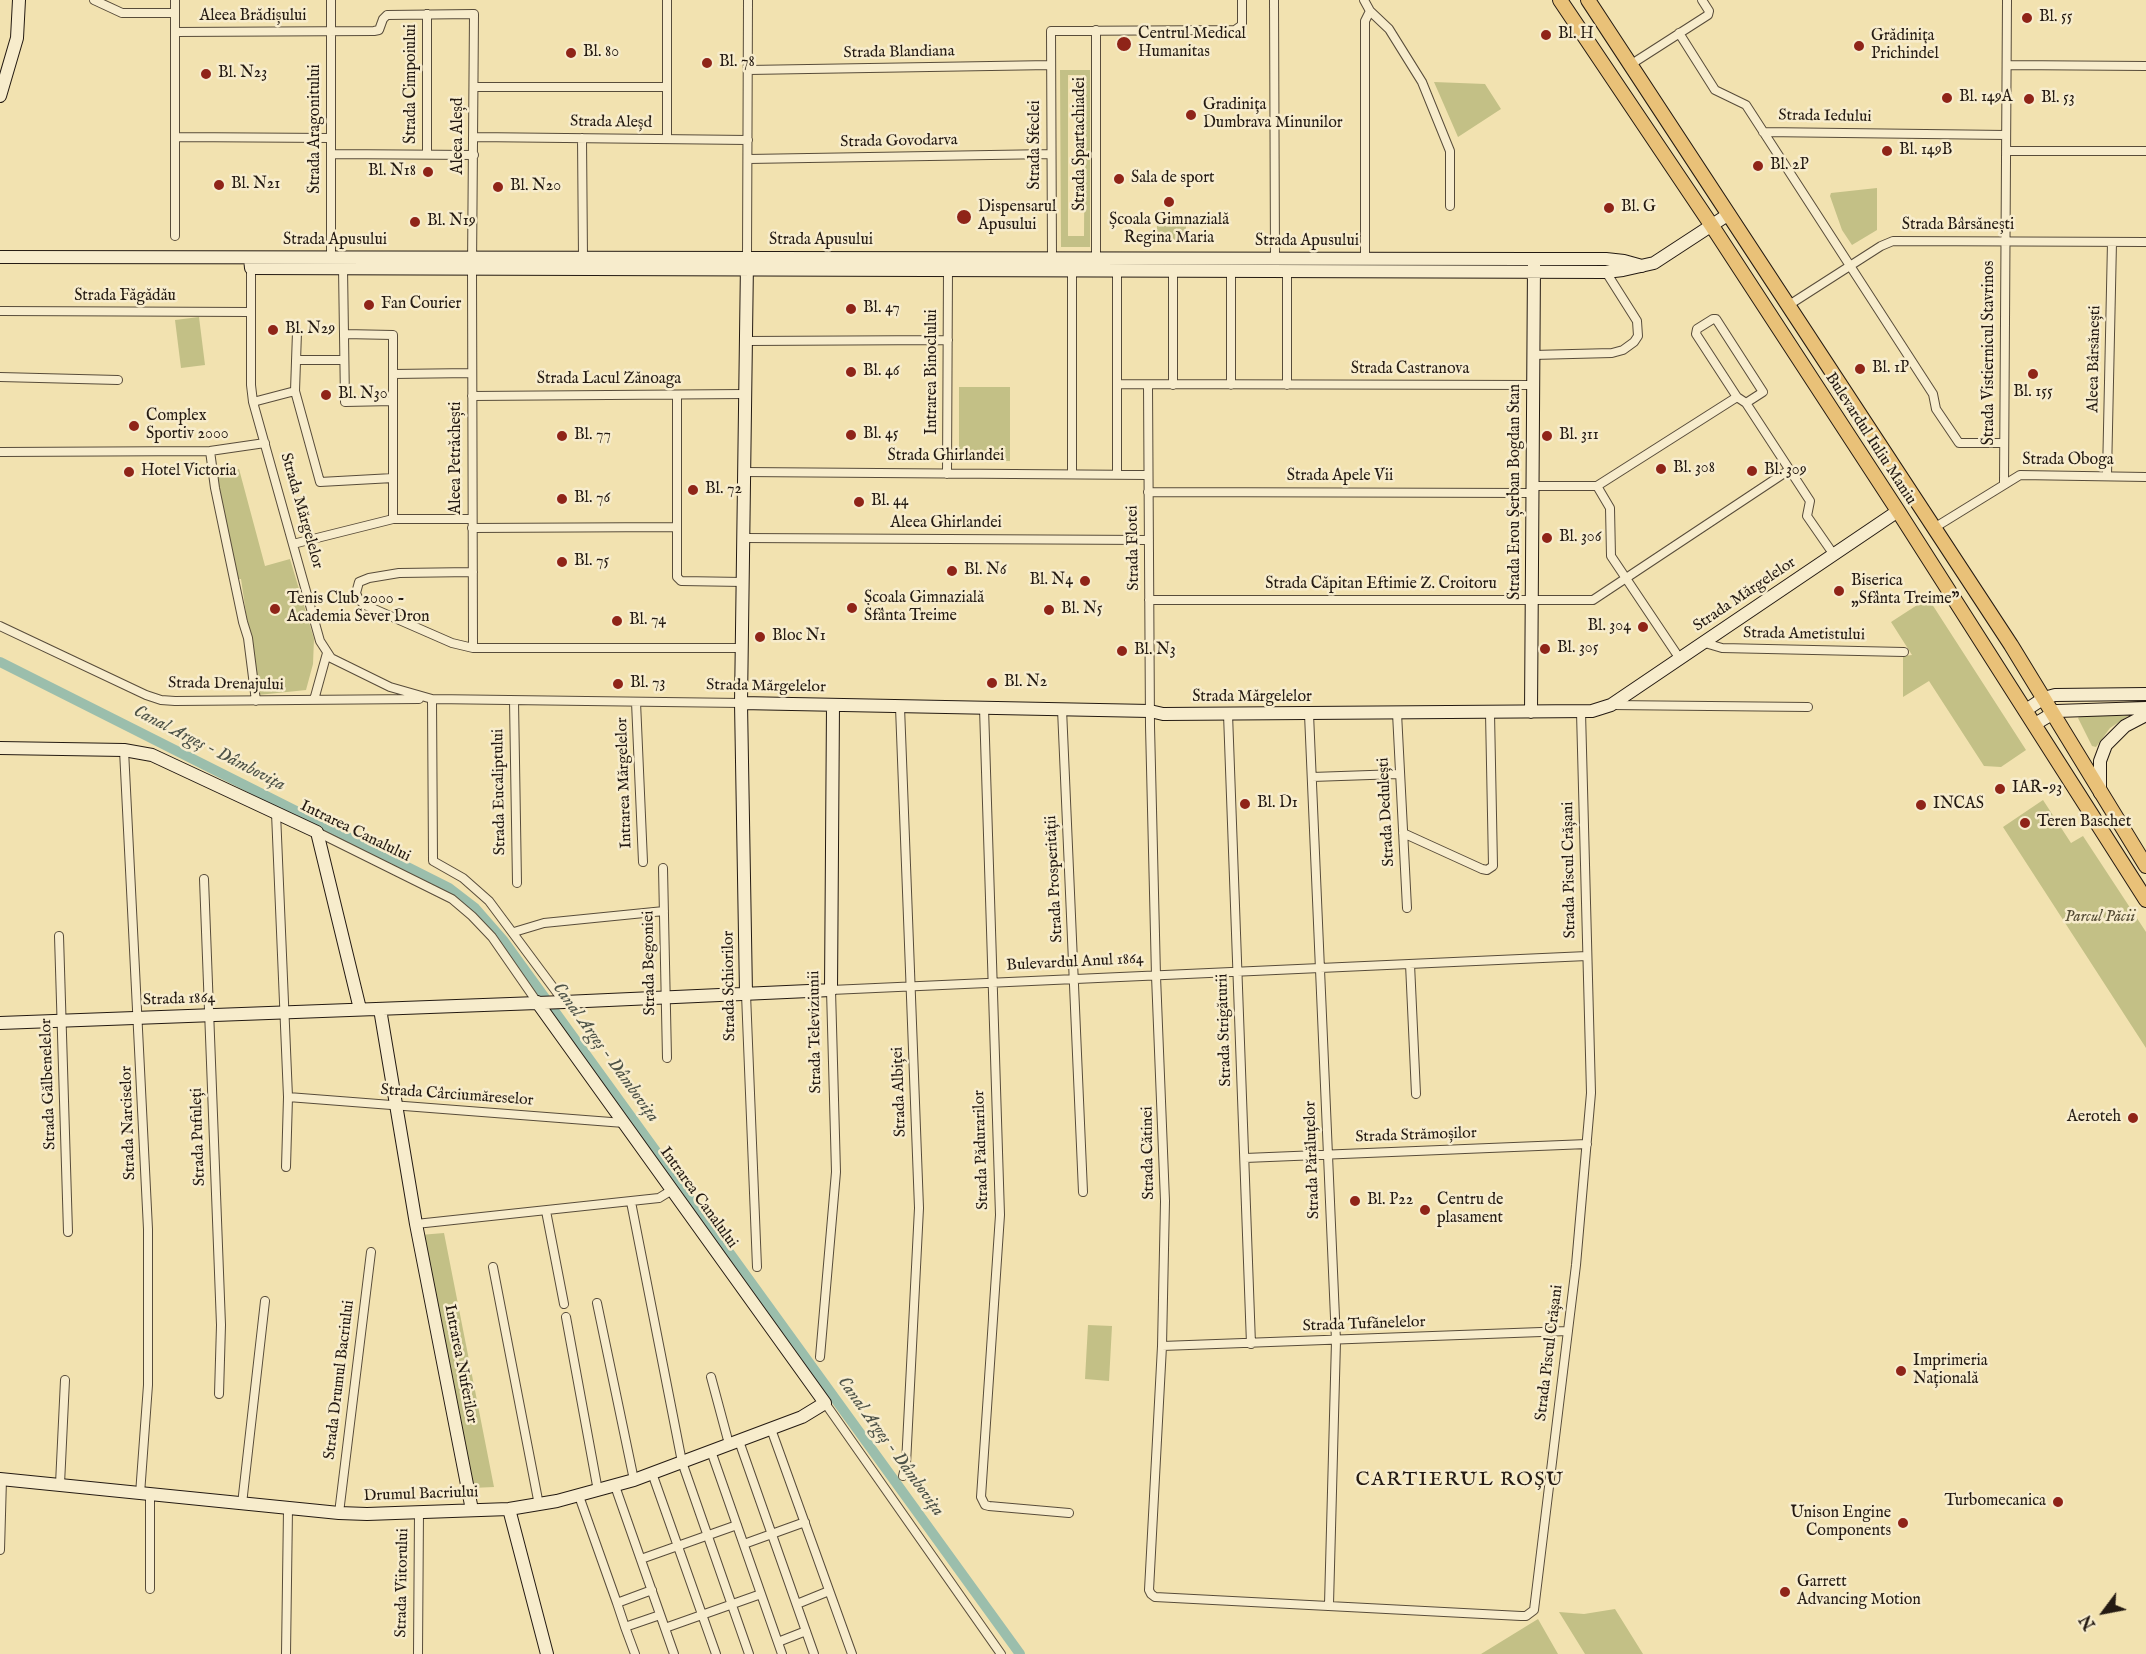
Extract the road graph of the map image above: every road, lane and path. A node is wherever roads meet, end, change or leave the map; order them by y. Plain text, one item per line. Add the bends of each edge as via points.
1 (19, 0) edge
2 (94, 0) edge
3 (175, 0) edge
4 (331, 0) edge
5 (667, 0) edge
6 (748, 0) edge
7 (1242, 0) edge
8 (1274, 0) edge
9 (1364, 0) edge
10 (1560, 0) edge
11 (1588, 0) edge
12 (1702, 0) edge
13 (2007, 0) edge
14 (1370, 11) junction
15 (175, 13) junction
16 (426, 14) junction
17 (474, 14) joint
18 (1096, 30) junction
19 (175, 32) junction
20 (331, 32) junction
21 (1679, 33) junction
22 (1630, 64) junction
23 (1051, 65) junction
24 (2007, 65) junction
25 (2146, 66) edge
26 (748, 70) junction
27 (474, 87) junction
28 (667, 87) junction
29 (0, 96) edge
30 (1763, 132) junction
31 (2006, 135) junction
32 (175, 137) junction
33 (474, 137) junction
34 (331, 138) junction
35 (582, 138) junction
36 (667, 139) junction
37 (748, 140) junction
38 (2006, 151) junction
39 (2146, 151) edge
40 (331, 154) junction
41 (427, 154) junction
42 (1051, 154) junction
43 (474, 155) junction
44 (748, 159) junction
45 (1450, 206) dead end
46 (1729, 214) junction
47 (1712, 226) junction
48 (175, 236) dead end
49 (2005, 241) junction
50 (2146, 242) edge
51 (2112, 243) junction
52 (0, 257) edge
53 (331, 257) junction
54 (583, 258) junction
55 (1096, 258) junction
56 (1365, 259) junction
57 (250, 263) junction
58 (472, 263) junction
59 (747, 263) junction
60 (1283, 263) junction
61 (948, 264) junction
62 (1052, 264) junction
63 (1072, 264) junction
64 (1231, 265) junction
65 (1534, 265) junction
66 (1606, 266) junction
67 (1851, 266) junction
68 (343, 268) junction
69 (1117, 270) junction
70 (1173, 270) junction
71 (1789, 305) junction
72 (0, 311) edge
73 (251, 312) junction
74 (297, 332) dead end
75 (344, 334) junction
76 (948, 340) junction
77 (746, 341) junction
78 (1533, 355) junction
79 (296, 360) junction
80 (344, 360) junction
81 (472, 373) junction
82 (393, 374) junction
83 (0, 377) edge
84 (118, 380) dead end
85 (1118, 384) junction
86 (1148, 385) junction
87 (1173, 385) junction
88 (1231, 385) junction
89 (1287, 385) junction
90 (1533, 385) junction
91 (296, 391) junction
92 (745, 394) junction
93 (677, 395) junction
94 (472, 396) junction
95 (1737, 397) junction
96 (253, 402) junction
97 (393, 402) junction
98 (1746, 403) junction
99 (265, 443) junction
100 (2004, 443) junction
101 (210, 451) junction
102 (0, 452) edge
103 (1789, 470) junction
104 (744, 472) junction
105 (947, 474) junction
106 (1072, 474) junction
107 (1117, 475) junction
108 (1148, 475) junction
109 (2107, 475) junction
110 (2146, 477) edge
111 (393, 478) junction
112 (2004, 483) junction
113 (1597, 486) junction
114 (1532, 490) junction
115 (1148, 492) junction
116 (1898, 511) junction
117 (393, 519) junction
118 (472, 523) junction
119 (676, 527) junction
120 (1934, 528) junction
121 (744, 538) junction
122 (1149, 540) junction
123 (293, 544) junction
124 (1833, 555) junction
125 (473, 572) junction
126 (1626, 579) junction
127 (743, 582) junction
128 (1149, 600) junction
129 (1532, 601) junction
130 (0, 626) edge
131 (1705, 643) junction
132 (473, 648) junction
133 (742, 648) junction
134 (1904, 652) dead end
135 (327, 653) junction
136 (1680, 659) junction
137 (2146, 694) edge
138 (2044, 698) junction
139 (432, 699) junction
140 (314, 700) junction
141 (256, 701) junction
142 (514, 701) junction
143 (636, 702) junction
144 (741, 703) junction
145 (832, 705) junction
146 (1611, 705) junction
147 (900, 707) junction
148 (1808, 707) dead end
149 (984, 708) junction
150 (2146, 708) edge
151 (1062, 709) junction
152 (2026, 710) junction
153 (1150, 711) junction
154 (1531, 712) junction
155 (1581, 712) junction
156 (2053, 712) junction
157 (1398, 713) junction
158 (1490, 713) junction
159 (1228, 714) junction
160 (1309, 714) junction
161 (2146, 715) edge
162 (2034, 724) junction
163 (0, 748) edge
164 (124, 750) junction
165 (1399, 774) junction
166 (1312, 777) junction
167 (2100, 794) junction
168 (276, 813) junction
169 (317, 832) junction
170 (1403, 833) junction
171 (643, 862) dead end
172 (2146, 866) edge
173 (663, 868) dead end
174 (204, 879) dead end
175 (517, 883) dead end
176 (2146, 900) edge
177 (1407, 908) dead end
178 (664, 911) junction
179 (514, 932) junction
180 (59, 936) dead end
181 (1587, 956) junction
182 (1410, 964) junction
183 (1320, 968) junction
184 (1238, 972) junction
185 (1156, 976) junction
186 (1075, 979) junction
187 (992, 983) junction
188 (911, 987) junction
189 (831, 990) junction
190 (746, 994) junction
191 (665, 998) junction
192 (537, 1002) junction
193 (564, 1002) junction
194 (360, 1009) junction
195 (380, 1009) junction
196 (285, 1012) junction
197 (209, 1016) junction
198 (139, 1018) junction
199 (62, 1021) junction
200 (0, 1023) edge
201 (667, 1058) dead end
202 (1416, 1094) dead end
203 (288, 1097) junction
204 (395, 1106) junction
205 (624, 1123) junction
206 (1587, 1144) junction
207 (1328, 1154) junction
208 (1245, 1158) junction
209 (286, 1167) dead end
210 (672, 1190) junction
211 (1083, 1192) dead end
212 (631, 1202) junction
213 (546, 1211) junction
214 (416, 1224) junction
215 (68, 1232) dead end
216 (370, 1252) dead end
217 (493, 1267) dead end
218 (756, 1267) dead end
219 (265, 1301) dead end
220 (597, 1303) dead end
221 (564, 1304) dead end
222 (566, 1317) dead end
223 (1568, 1331) junction
224 (1336, 1341) junction
225 (1251, 1344) junction
226 (1162, 1346) junction
227 (820, 1357) dead end
228 (711, 1377) dead end
229 (65, 1380) dead end
230 (219, 1394) dead end
231 (825, 1403) junction
232 (771, 1429) junction
233 (734, 1442) junction
234 (711, 1451) junction
235 (682, 1462) junction
236 (652, 1473) junction
237 (903, 1476) dead end
238 (1, 1479) edge
239 (634, 1480) junction
240 (60, 1484) junction
241 (615, 1486) junction
242 (598, 1491) junction
243 (145, 1495) junction
244 (579, 1496) junction
245 (242, 1504) junction
246 (539, 1505) junction
247 (288, 1509) junction
248 (509, 1509) junction
249 (472, 1510) junction
250 (419, 1512) junction
251 (339, 1513) junction
252 (1070, 1513) dead end
253 (805, 1522) junction
254 (737, 1525) junction
255 (772, 1534) junction
256 (708, 1536) junction
257 (744, 1544) junction
258 (678, 1546) junction
259 (0, 1550) edge
260 (641, 1559) junction
261 (150, 1588) dead end
262 (652, 1590) junction
263 (830, 1591) junction
264 (761, 1594) junction
265 (1151, 1594) joint
266 (617, 1603) junction
267 (732, 1604) junction
268 (796, 1604) junction
269 (1329, 1604) junction
270 (660, 1614) junction
271 (702, 1615) junction
272 (625, 1627) junction
273 (665, 1628) junction
274 (806, 1631) junction
275 (778, 1641) junction
276 (286, 1654) edge
277 (418, 1654) edge
278 (547, 1654) edge
279 (635, 1654) edge
280 (674, 1654) edge
281 (716, 1654) edge
282 (749, 1654) edge
283 (782, 1654) edge
284 (814, 1654) edge
285 (852, 1654) edge
286 (1001, 1654) edge

1 - 29 street via 18,38
2 - 15 street via 122,13
3 - 15 street
4 - 20 street, Strada Aragonitului
5 - 28 street
6 - 26 street
7 - 18 street via 1242,25 1236,30
8 - 60 street
9 - 14 street
10 - 47 main road, Bulevardul Iuliu Maniu
11 - 22 main road, Bulevardul Iuliu Maniu
12 - 21 street via 1709,14
13 - 24 street, Strada Vistiernicul Stavrinos
14 - 45 street via 1389,28 1416,71 1450,151
14 - 56 street via 1365,21
15 - 19 street
16 - 17 street, Aleea Brădișului
16 - 20 street, Aleea Brădișului via 387,15 379,30 374,31
16 - 41 street, Strada Cimpoiului
17 - 27 street, Aleea Aleșd
18 - 23 street, Strada Sfeclei via 1051,31
18 - 55 street, Strada Spartachiadei
19 - 20 street, Aleea Brădișului
19 - 32 street
20 - 34 street, Strada Aragonitului
21 - 22 street
21 - 30 street, Strada Iedului via 1715,90 1746,105
22 - 46 main road, Bulevardul Iuliu Maniu
23 - 26 street, Strada Blandiana
23 - 42 street, Strada Sfeclei
24 - 25 street
24 - 31 street, Strada Vistiernicul Stavrinos
26 - 37 street
27 - 28 street
27 - 33 street, Aleea Aleșd
28 - 36 street
30 - 31 street, Strada Iedului
30 - 67 street
31 - 38 street, Strada Vistiernicul Stavrinos
32 - 34 street
32 - 48 street
33 - 35 street, Strada Aleșd
33 - 43 street, Aleea Aleșd
34 - 40 street, Strada Aragonitului
35 - 36 street, Strada Aleșd
35 - 54 street
36 - 37 street, Strada Aleșd
37 - 44 street
38 - 39 street
38 - 49 street, Strada Vistiernicul Stavrinos
40 - 41 street
40 - 53 street, Strada Aragonitului
41 - 43 street
42 - 44 street, Strada Govodarva
42 - 62 street, Strada Sfeclei
43 - 58 street, Aleea Aleșd
44 - 59 street
46 - 47 street, Strada Apusului
46 - 71 main road, Bulevardul Iuliu Maniu
47 - 66 street, Strada Apusului via 1659,261 1642,266
47 - 116 main road, Bulevardul Iuliu Maniu
49 - 51 street, Strada Bârsănești
49 - 67 street, Strada Bârsănești via 1893,241
49 - 100 street, Strada Vistiernicul Stavrinos
50 - 51 street, Strada Bârsănești
51 - 109 street, Aleea Bârsănești
52 - 57 street, Strada Apusului
53 - 57 street, Strada Apusului
53 - 58 street, Strada Apusului
53 - 68 street
54 - 58 street, Strada Apusului
54 - 59 street, Strada Apusului
55 - 63 street, Strada Apusului
55 - 64 street, Strada Apusului
56 - 60 street, Strada Apusului
56 - 65 street, Strada Apusului
57 - 68 street, Strada Apusului
57 - 73 street, Strada Mărgelelor
58 - 59 street, Strada Apusului
58 - 68 street, Strada Apusului
58 - 81 street, Aleea Petrăchești
59 - 61 street, Strada Apusului
59 - 77 street
60 - 64 street, Strada Apusului
60 - 65 street, Strada Apusului
60 - 89 street
61 - 62 street, Strada Apusului
61 - 76 street, Intrarea Binoclului
62 - 63 street, Strada Apusului
63 - 69 street, Strada Apusului
63 - 106 street
64 - 70 street, Strada Apusului
64 - 88 street
65 - 66 street, Strada Apusului
65 - 78 street, Strada Erou Șerban Bogdan Stan
66 - 78 street via 1636,321 1638,336 1634,342 1612,353
67 - 71 street, Strada Bârsănești
67 - 100 street via 1933,394 1936,409 1959,443
68 - 75 street
69 - 70 street, Strada Apusului
69 - 85 street
70 - 87 street
71 - 120 main road, Bulevardul Iuliu Maniu
72 - 73 street, Strada Făgădău
73 - 96 street, Strada Mărgelelor
74 - 79 street
75 - 80 street
75 - 82 street via 393,335
76 - 77 street
76 - 105 street, Intrarea Binoclului
77 - 92 street
78 - 90 street, Strada Erou Șerban Bogdan Stan
79 - 80 street
79 - 91 street
80 - 97 street via 345,402
81 - 82 street
81 - 94 street, Aleea Petrăchești
82 - 97 street
83 - 84 street
85 - 86 street, Strada Castranova
85 - 107 street
86 - 87 street, Strada Castranova
86 - 108 street, Strada Flotei
87 - 88 street, Strada Castranova
88 - 89 street, Strada Castranova
89 - 90 street, Strada Castranova
90 - 114 street, Strada Erou Șerban Bogdan Stan
91 - 96 street
91 - 111 street via 320,482
92 - 93 street, Strada Lacul Zănoaga
92 - 104 street
93 - 94 street, Strada Lacul Zănoaga
93 - 119 street
94 - 118 street, Aleea Petrăchești
95 - 98 street
95 - 98 street via 1696,334 1697,329 1713,319 1763,392
95 - 113 street
96 - 99 street, Strada Mărgelelor
97 - 111 street
98 - 103 street
99 - 101 street
99 - 123 street, Strada Mărgelelor
100 - 112 street, Strada Vistiernicul Stavrinos
101 - 102 street
101 - 141 street via 248,638
103 - 124 street via 1810,501 1808,516
103 - 126 street, Strada Căpitan Eftimie Z. Croitoru
104 - 105 street, Strada Ghirlandei
104 - 121 street
105 - 106 street, Strada Ghirlandei
106 - 107 street, Strada Ghirlandei
107 - 108 street, Strada Ghirlandei
108 - 115 street, Strada Flotei
109 - 110 street, Strada Oboga
109 - 112 street, Strada Oboga via 2025,474
111 - 117 street
112 - 120 street, Strada Oboga
113 - 114 street, Strada Apele Vii
113 - 126 street via 1610,508 1611,556
114 - 115 street, Strada Apele Vii
114 - 129 street, Strada Erou Șerban Bogdan Stan
115 - 122 street, Strada Flotei
116 - 124 street, Strada Mărgelelor
116 - 152 main road, Bulevardul Iuliu Maniu
117 - 118 street
117 - 123 street
118 - 119 street
118 - 125 street, Aleea Petrăchești
119 - 127 street via 679,580
120 - 138 main road, Bulevardul Iuliu Maniu
121 - 122 street, Aleea Ghirlandei
121 - 127 street
122 - 128 street, Strada Flotei
123 - 135 street, Strada Mărgelelor via 320,641
124 - 131 street, Strada Mărgelelor
125 - 132 street, Aleea Petrăchești
125 - 132 street via 380,576 362,580 356,593 365,605 452,643
126 - 129 street, Strada Căpitan Eftimie Z. Croitoru via 1593,600
126 - 136 street
127 - 133 street
128 - 129 street, Strada Căpitan Eftimie Z. Croitoru
128 - 153 street, Strada Flotei
129 - 154 street, Strada Erou Șerban Bogdan Stan
130 - 141 street, Strada Drenajului via 161,700
131 - 134 street, Strada Ametistului via 1722,648
131 - 136 street, Strada Mărgelelor
132 - 133 street
133 - 144 street
135 - 139 street, Strada Mărgelelor via 390,687
135 - 140 street
136 - 146 street, Strada Mărgelelor
137 - 138 street
138 - 152 street
138 - 156 main road, Bulevardul Iuliu Maniu
139 - 140 street, Strada Drenajului
139 - 142 street, Strada Mărgelelor
139 - 179 street via 433,861 480,891
140 - 141 street, Strada Drenajului
142 - 143 street, Strada Mărgelelor
142 - 175 street, Strada Eucaliptului
143 - 144 street, Strada Mărgelelor
143 - 171 street, Intrarea Mărgelelor
144 - 145 street, Strada Mărgelelor
144 - 190 street, Strada Schiorilor
145 - 147 street, Strada Mărgelelor
145 - 189 street, Strada Televiziunii
146 - 148 street, Strada Mărgelelor
146 - 155 street, Strada Mărgelelor
147 - 149 street, Strada Mărgelelor
147 - 188 street, Strada Albiței
149 - 151 street, Strada Mărgelelor
149 - 187 street, Strada Pădurarilor
150 - 156 street
151 - 153 street, Strada Mărgelelor
151 - 186 street, Strada Prosperității
152 - 162 main road, Bulevardul Iuliu Maniu
153 - 159 street, Strada Mărgelelor
153 - 185 street, Strada Cătinei
154 - 155 street, Strada Mărgelelor
154 - 158 street, Strada Mărgelelor
155 - 181 street, Strada Piscul Crășani
156 - 162 street
156 - 167 main road, Bulevardul Iuliu Maniu
157 - 158 street, Strada Mărgelelor
157 - 160 street, Strada Mărgelelor
157 - 165 street, Strada Dedulești
158 - 170 street via 1492,866 1482,869
159 - 160 street, Strada Mărgelelor
159 - 184 street, Strada Strigăturii
160 - 166 street, Strada Părăluțelor
161 - 167 street via 2124,726 2106,745 2100,761
162 - 176 main road, Bulevardul Iuliu Maniu
163 - 164 street, Intrarea Canalului
164 - 168 street, Intrarea Canalului via 164,759
164 - 198 street, Strada Narciselor
165 - 166 street
165 - 170 street, Strada Dedulești
166 - 183 street, Strada Părăluțelor
167 - 172 main road, Bulevardul Iuliu Maniu
168 - 169 street, Intrarea Canalului
168 - 196 street
169 - 192 street, Intrarea Canalului via 452,899 492,937
169 - 194 street
170 - 177 street, Strada Dedulești
173 - 178 street, Strada Begoniei
174 - 197 street, Strada Pufuleți
178 - 179 street via 544,923
178 - 191 street, Strada Begoniei
179 - 193 street
180 - 199 street, Strada Gălbenelelor
181 - 182 street, Bulevardul Anul 1864
181 - 206 street, Strada Piscul Crășani via 1591,1093
182 - 183 street, Bulevardul Anul 1864
182 - 202 street
183 - 184 street, Bulevardul Anul 1864
183 - 207 street, Strada Părăluțelor
184 - 185 street, Bulevardul Anul 1864
184 - 208 street, Strada Strigăturii
185 - 186 street, Bulevardul Anul 1864
185 - 226 street, Strada Cătinei via 1165,1201
186 - 187 street, Bulevardul Anul 1864
186 - 211 street, Strada Prosperității
187 - 188 street, Bulevardul Anul 1864
187 - 252 street, Strada Pădurarilor via 1000,1215 981,1497 989,1506
188 - 189 street, Bulevardul Anul 1864
188 - 237 street, Strada Albiței via 919,1208
189 - 190 street, Bulevardul Anul 1864
189 - 227 street, Strada Televiziunii via 836,1172
190 - 191 street, Bulevardul Anul 1864
190 - 218 street, Strada Schiorilor
191 - 193 street, Bulevardul Anul 1864
191 - 201 street, Strada Begoniei
192 - 193 street, Bulevardul Anul 1864
192 - 195 street, Strada 1864
192 - 205 street, Intrarea Canalului
194 - 195 street, Strada 1864
194 - 196 street, Strada 1864
195 - 204 street, Intrarea Nuferilor
196 - 197 street, Strada 1864
196 - 203 street
197 - 198 street, Strada 1864
197 - 230 street, Strada Pufuleți
198 - 199 street, Strada 1864
198 - 243 street, Strada Narciselor via 148,1229
199 - 200 street, Strada 1864
199 - 215 street, Strada Gălbenelelor
203 - 204 street, Strada Cârciumăreselor
203 - 209 street
204 - 205 street, Strada Cârciumăreselor
204 - 214 street, Intrarea Nuferilor
205 - 210 street, Intrarea Canalului
206 - 207 street, Strada Strămoșilor
206 - 223 street, Strada Piscul Crășani
207 - 208 street, Strada Strămoșilor
207 - 224 street, Strada Părăluțelor
208 - 225 street, Strada Strigăturii
210 - 212 street via 659,1198
210 - 231 street, Intrarea Canalului
212 - 213 street
212 - 235 street
213 - 214 street
213 - 221 street
214 - 249 street, Intrarea Nuferilor
216 - 251 street, Strada Drumul Bacriului
217 - 246 street
219 - 245 street
220 - 239 street
222 - 242 street
223 - 224 street, Strada Tufănelelor
223 - 269 street, Strada Piscul Crășani via 1534,1610 1521,1616
224 - 225 street, Strada Tufănelelor
224 - 269 street, Strada Părăluțelor
225 - 226 street, Strada Tufănelelor
226 - 265 street, Strada Cătinei
228 - 233 street
229 - 240 street
231 - 232 street, Drumul Bacriului via 807,1415
231 - 286 street, Intrarea Canalului
232 - 233 street, Drumul Bacriului
232 - 253 street
233 - 234 street, Drumul Bacriului
233 - 255 street
234 - 235 street, Drumul Bacriului
234 - 254 street
235 - 236 street, Drumul Bacriului
235 - 256 street
236 - 239 street, Drumul Bacriului
236 - 258 street
238 - 240 street, Drumul Bacriului
238 - 259 street
239 - 241 street, Drumul Bacriului
240 - 243 street, Drumul Bacriului
241 - 242 street, Drumul Bacriului
241 - 260 street
242 - 244 street, Drumul Bacriului
243 - 245 street, Drumul Bacriului
243 - 261 street, Strada Narciselor
244 - 246 street, Drumul Bacriului
244 - 266 street
245 - 247 street, Drumul Bacriului
246 - 248 street, Drumul Bacriului
247 - 251 street, Drumul Bacriului
247 - 276 street
248 - 249 street, Drumul Bacriului
248 - 278 street
249 - 250 street, Drumul Bacriului
250 - 251 street, Drumul Bacriului
250 - 277 street, Strada Viitorului
253 - 255 street
253 - 263 street
254 - 256 street
254 - 257 street
255 - 257 street
255 - 268 street
256 - 258 street
256 - 267 street
257 - 264 street
258 - 260 street
258 - 271 street
260 - 262 street
262 - 266 street
262 - 270 street
263 - 268 street
263 - 285 street
264 - 267 street
264 - 275 street
265 - 269 street, Strada Piscul Crășani
266 - 272 street
267 - 271 street
267 - 282 street
268 - 274 street
270 - 272 street
270 - 273 street
271 - 273 street
271 - 281 street
272 - 279 street
273 - 280 street
274 - 275 street
274 - 284 street
275 - 283 street

